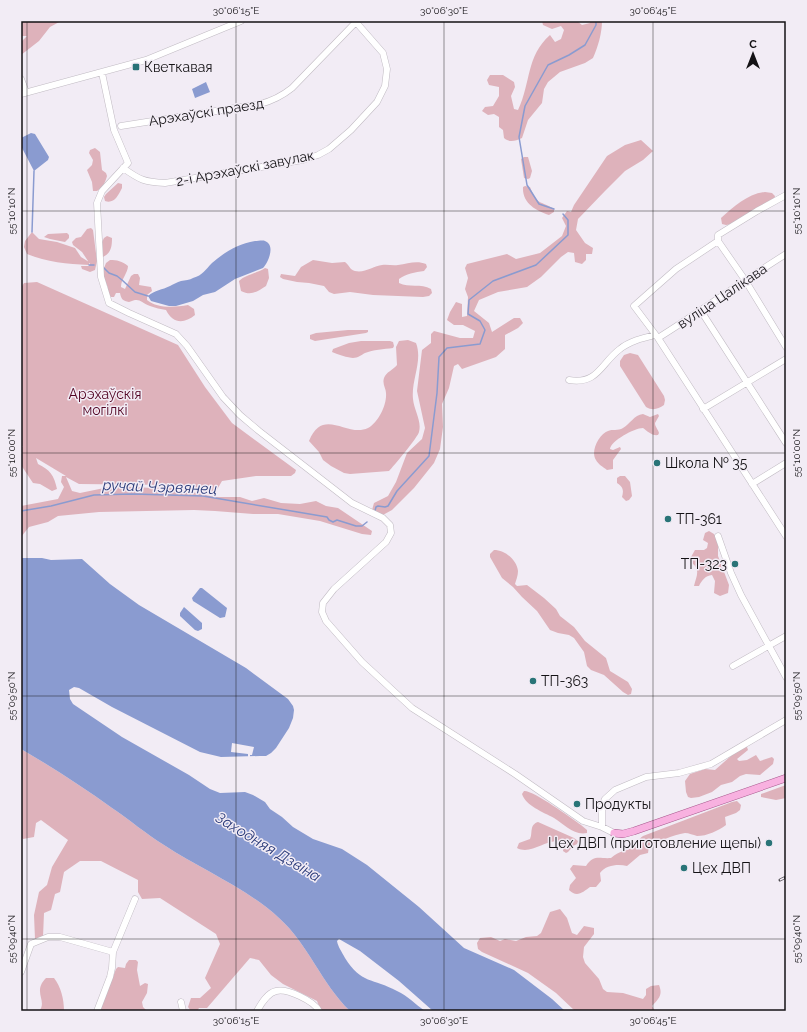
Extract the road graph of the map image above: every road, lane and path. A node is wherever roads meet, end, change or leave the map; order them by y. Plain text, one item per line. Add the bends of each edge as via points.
1 (241, 21) edge
2 (355, 22) edge
3 (102, 73) junction
4 (21, 79) edge
5 (23, 93) edge
6 (121, 126) dead end
7 (123, 168) junction
8 (786, 196) edge
9 (718, 238) junction
10 (786, 254) edge
11 (744, 280) junction
12 (701, 311) junction
13 (656, 336) junction
14 (786, 347) edge
15 (786, 359) edge
16 (569, 380) dead end
17 (747, 383) junction
18 (703, 409) junction
19 (786, 443) edge
20 (786, 464) edge
21 (752, 484) junction
22 (718, 536) dead end
23 (786, 536) edge
24 (786, 636) edge
25 (768, 646) junction
26 (733, 666) dead end
27 (786, 678) edge
28 (786, 720) edge
29 (786, 778) edge
30 (602, 827) junction
31 (614, 833) joint
32 (135, 898) dead end
33 (113, 952) junction
34 (21, 972) edge
35 (181, 1002) dead end
36 (97, 1011) edge
37 (183, 1011) edge
38 (257, 1011) edge
39 (319, 1011) edge

1 - 3 street via 146,60
2 - 6 street, Арэхаўскі праезд via 292,88 272,101
2 - 7 street, 2-і Арэхаўскі завулак via 383,53 387,69 385,86 377,102 329,149 303,160 165,183 138,179
3 - 5 street
3 - 7 street via 114,130 128,163
4 - 5 street
7 - 30 street via 102,191 97,203 101,277 109,303 176,334 223,397 240,415 352,503 384,518 390,525 391,533 386,542 334,589 323,603 322,612 326,622 362,662 412,708 583,821
8 - 9 street via 757,211
9 - 11 street
9 - 13 street via 676,269 634,306
10 - 11 street, вуліца Цалікава
11 - 12 street, вуліца Цалікава
11 - 14 street
12 - 13 street, вуліца Цалікава
12 - 17 street
13 - 16 street, вуліца Цалікава via 640,338 620,349 596,374 584,381
13 - 18 street
15 - 17 street
17 - 18 street
17 - 19 street
18 - 21 street
20 - 21 street
21 - 23 street
22 - 25 street via 734,581
24 - 25 street
25 - 26 street
25 - 27 street
28 - 30 street via 711,764 679,773 646,777 615,790 605,799 602,806
29 - 31 main road via 634,831
30 - 31 street
32 - 33 street
33 - 34 street via 60,937 48,937 31,944
33 - 36 street via 110,977
35 - 37 street
38 - 39 street via 270,994 280,990 296,995 314,1005

